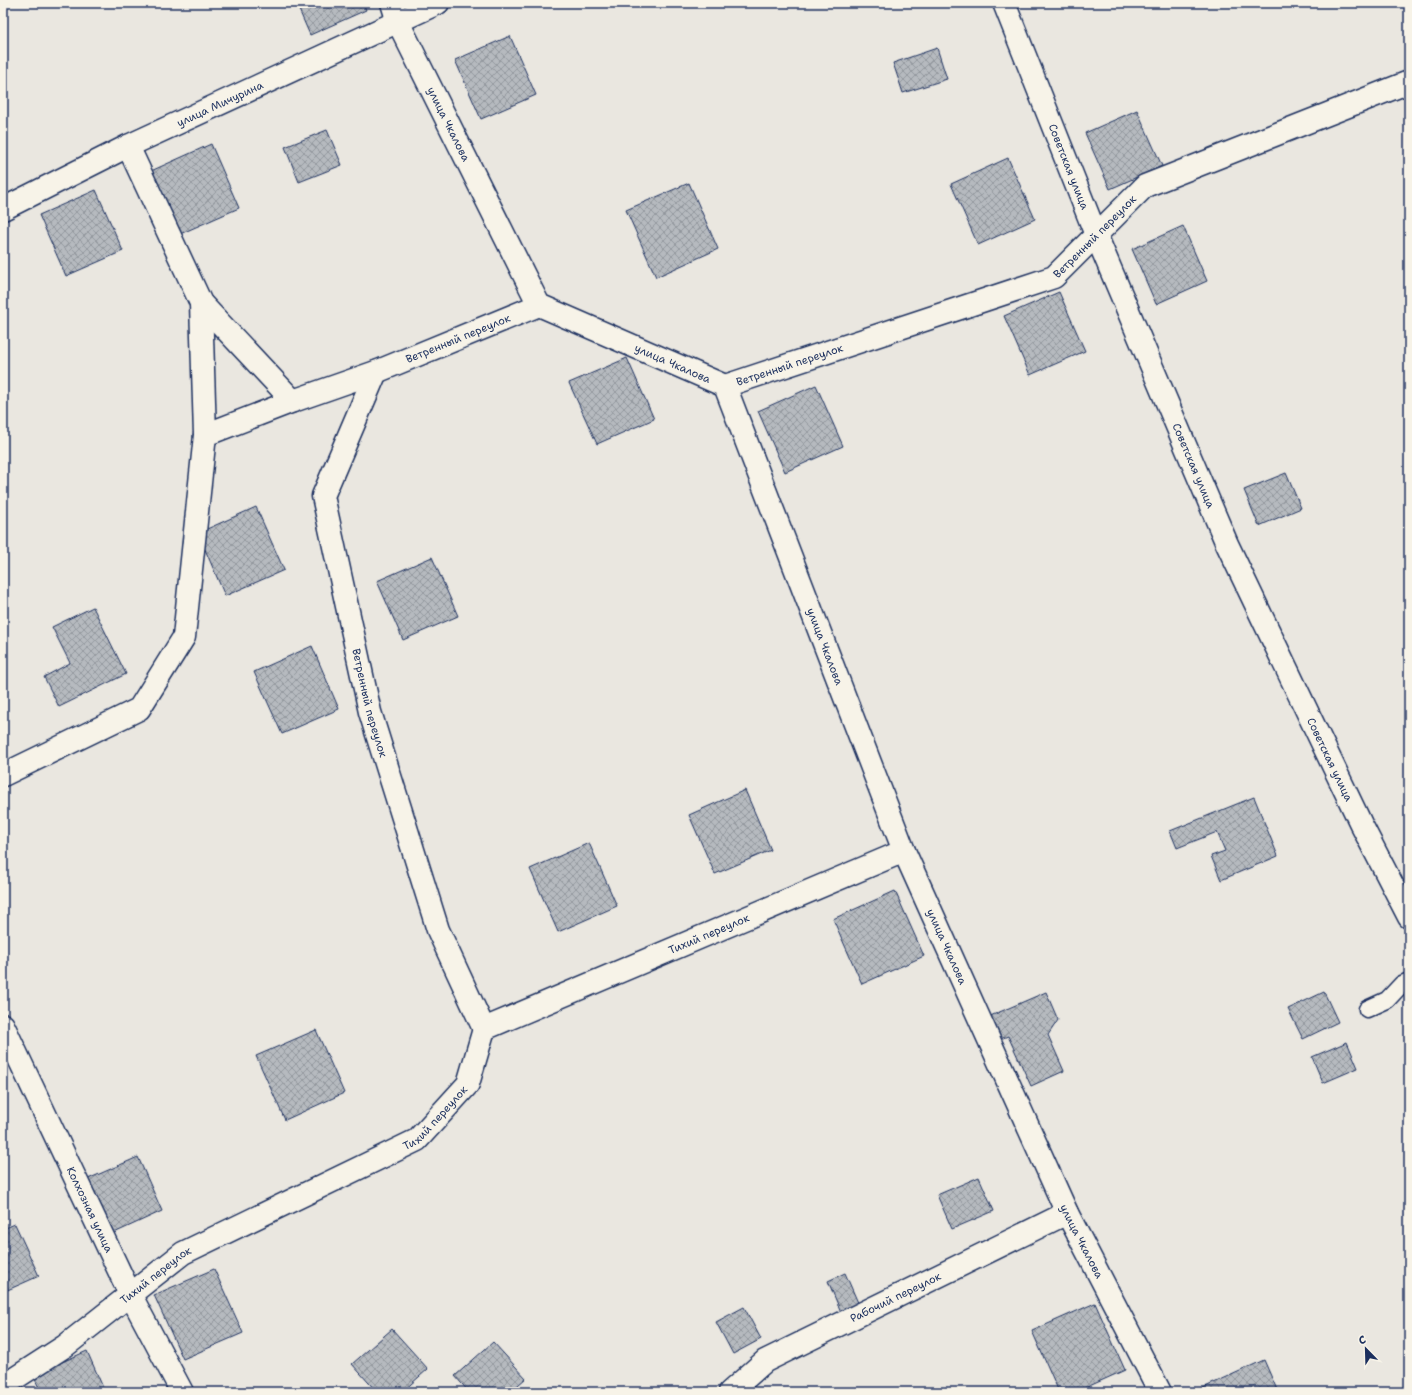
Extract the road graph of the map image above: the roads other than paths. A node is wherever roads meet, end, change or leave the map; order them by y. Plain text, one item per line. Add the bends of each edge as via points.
1 (438, 3) edge
2 (1004, 3) edge
3 (395, 12) edge
4 (1409, 82) edge
5 (128, 146) junction
6 (3, 209) edge
7 (1096, 235) junction
8 (201, 303) junction
9 (539, 305) junction
10 (376, 372) junction
11 (725, 386) junction
12 (293, 400) junction
13 (205, 435) junction
14 (3, 775) edge
15 (904, 851) junction
16 (1409, 916) edge
17 (1409, 981) edge
18 (1367, 1010) dead end
19 (3, 1025) edge
20 (484, 1030) junction
21 (1067, 1213) junction
22 (130, 1294) junction
23 (3, 1386) edge
24 (182, 1392) edge
25 (730, 1392) edge
26 (1160, 1392) edge

1 - 3 street, улица Мичурина
2 - 7 street, Советская улица
3 - 5 street, улица Мичурина
3 - 9 street, улица Чкалова
4 - 7 street, Ветренный переулок via 1145,186
5 - 6 street, улица Мичурина
5 - 8 street
7 - 11 street, Ветренный переулок via 1054,277
7 - 16 street, Советская улица via 1227,544 1361,824
8 - 12 street
8 - 13 street
9 - 10 street, Ветренный переулок
9 - 11 street, улица Чкалова
10 - 12 street, Ветренный переулок
10 - 20 street, Ветренный переулок via 323,496 370,712 438,930
11 - 15 street, улица Чкалова
12 - 13 street, Ветренный переулок
13 - 14 street via 184,637 139,709
15 - 20 street, Тихий переулок
15 - 21 street, улица Чкалова
17 - 18 lane via 1402,984 1386,1000
19 - 22 street, Колхозная улица
20 - 22 street, Тихий переулок via 468,1084 417,1140 183,1253
21 - 25 street, Рабочий переулок via 765,1361
21 - 26 street, улица Чкалова
22 - 23 street, Тихий переулок via 64,1346
22 - 24 street, Колхозная улица

